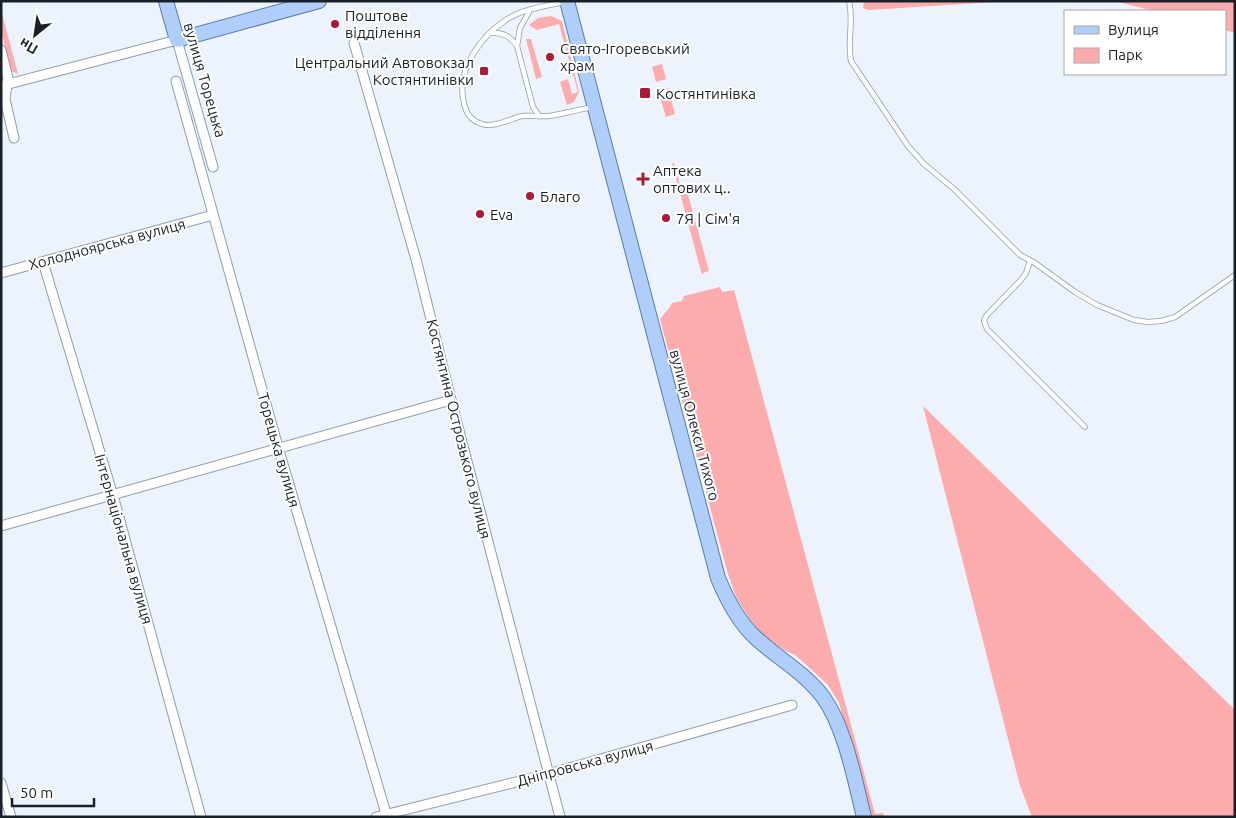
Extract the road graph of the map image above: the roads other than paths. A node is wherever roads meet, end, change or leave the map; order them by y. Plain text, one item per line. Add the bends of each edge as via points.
1 (166, 1) edge
2 (318, 1) edge
3 (566, 1) edge
4 (849, 1) edge
5 (530, 11) junction
6 (492, 32) junction
7 (177, 40) junction
8 (354, 43) dead end
9 (517, 46) junction
10 (1, 50) edge
11 (176, 81) dead end
12 (4, 85) edge
13 (594, 107) junction
14 (539, 116) junction
15 (14, 138) dead end
16 (213, 167) dead end
17 (213, 215) junction
18 (1030, 260) junction
19 (43, 262) junction
20 (1, 273) edge
21 (1235, 275) edge
22 (451, 400) junction
23 (1085, 427) dead end
24 (278, 447) junction
25 (113, 495) junction
26 (1, 526) edge
27 (792, 705) dead end
28 (548, 774) junction
29 (1, 783) edge
30 (387, 815) edge
31 (11, 817) edge
32 (201, 817) edge
33 (376, 817) edge
34 (560, 817) edge
35 (864, 817) edge

1 - 7 main road, вулиця Торецька
2 - 7 main road
3 - 5 lane
3 - 13 main road, вулиця Олекси Тихого
4 - 18 lane via 851,61 883,111 924,164 1020,255
5 - 6 lane via 506,19
5 - 9 lane via 520,28
6 - 9 lane via 509,36
6 - 14 lane via 470,57 464,73 461,86 465,110 477,122 488,125 523,116
7 - 12 street
7 - 16 street, вулиця Торецька
8 - 22 street, Костянтина Острозького вулиця via 418,263
9 - 14 lane via 532,107
10 - 12 street via 7,72
11 - 17 street, Торецька вулиця
12 - 15 street
13 - 14 lane
13 - 35 main road, вулиця Олекси Тихого via 718,578 734,610 755,637 791,665 828,704 846,750
17 - 19 street, Холодноярська вулиця
17 - 24 street, Торецька вулиця
18 - 21 lane via 1097,306 1148,322 1175,316
18 - 23 lane via 1020,281 984,321 987,329
19 - 20 street, Холодноярська вулиця
19 - 25 street, Інтернаціональна вулиця
22 - 24 street
22 - 28 street, Костянтина Острозького вулиця
24 - 25 street
24 - 30 street, Торецька вулиця
25 - 26 street
25 - 32 street, Інтернаціональна вулиця
27 - 28 street, Дніпровська вулиця
28 - 30 street, Дніпровська вулиця
28 - 34 street, Костянтина Острозького вулиця
29 - 31 street
30 - 33 street, Дніпровська вулиця

